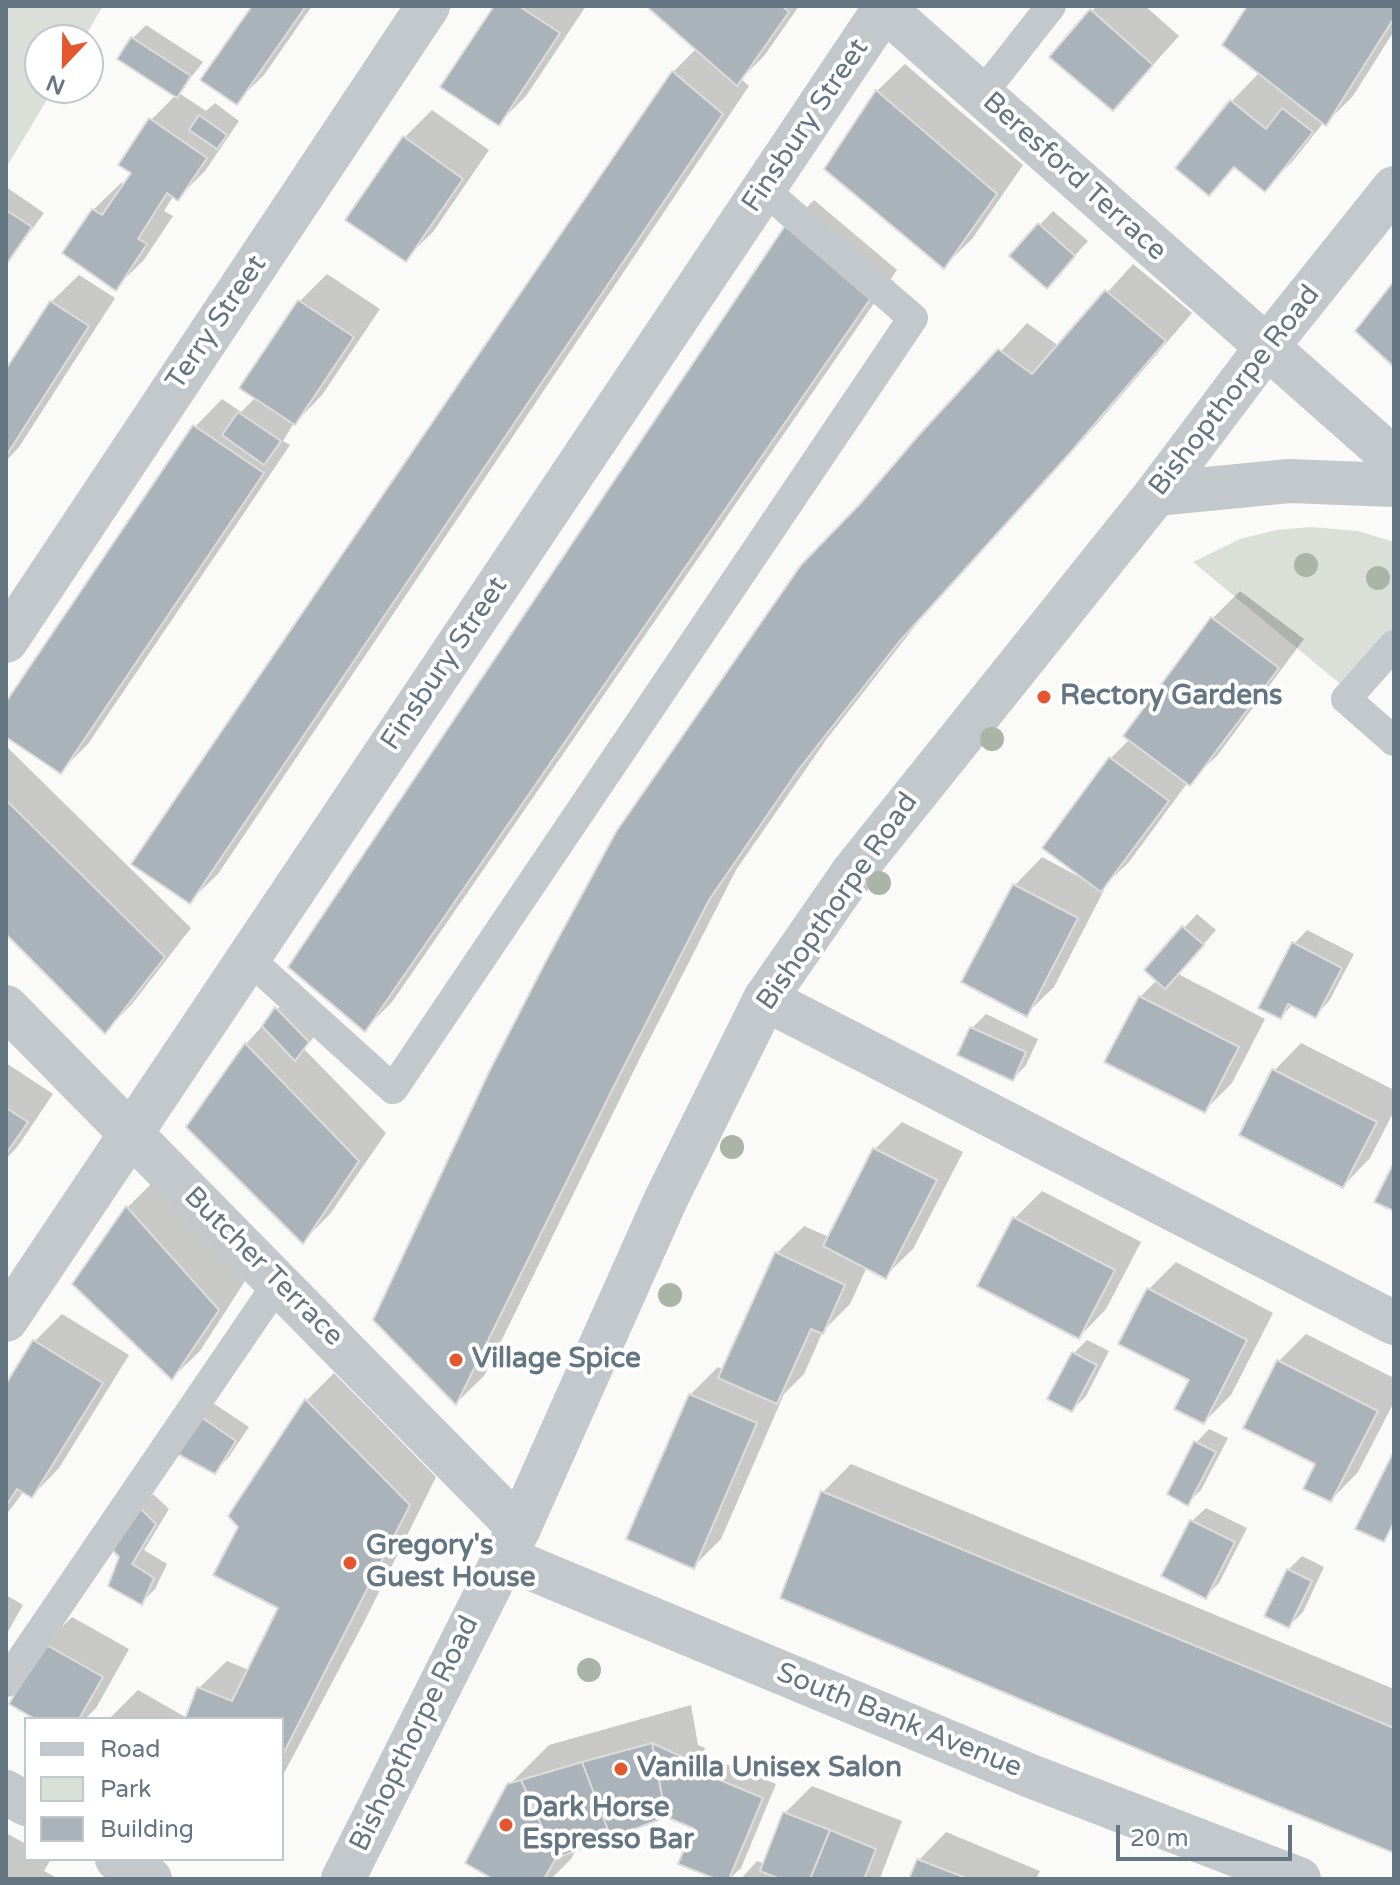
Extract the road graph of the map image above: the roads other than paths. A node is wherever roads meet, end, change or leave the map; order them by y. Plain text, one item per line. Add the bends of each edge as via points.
1 (428, 6) edge
2 (1051, 6) edge
3 (883, 7) edge
4 (981, 95) junction
5 (1394, 188) edge
6 (763, 189) junction
7 (1266, 348) junction
8 (1394, 459) edge
9 (1394, 485) edge
10 (1156, 494) junction
11 (6, 641) edge
12 (1394, 645) edge
13 (1394, 741) edge
14 (248, 958) junction
15 (765, 999) junction
16 (6, 1007) edge
17 (131, 1133) junction
18 (278, 1283) junction
19 (6, 1320) edge
20 (1394, 1323) edge
21 (511, 1542) junction
22 (6, 1682) edge
23 (6, 1792) edge
24 (24, 1803) edge
25 (120, 1861) edge
26 (150, 1879) edge
27 (343, 1879) edge
28 (1299, 1879) edge

1 - 11 street, Terry Street
2 - 4 lane
3 - 4 street, Beresford Terrace
3 - 6 street, Finsbury Street
4 - 7 street, Beresford Terrace
5 - 7 street, Bishopthorpe Road
6 - 14 street, Finsbury Street
6 - 14 lane via 913,318 393,1089
7 - 8 street, Beresford Terrace
7 - 10 street, Bishopthorpe Road
9 - 10 street via 1289,481
10 - 15 street, Bishopthorpe Road via 853,872
12 - 13 lane via 1346,699
14 - 17 street, Finsbury Street
15 - 20 street
15 - 21 street, Bishopthorpe Road via 666,1199
16 - 17 street, Butcher Terrace
17 - 18 street, Butcher Terrace
17 - 19 street, Finsbury Street
18 - 21 street, Butcher Terrace
18 - 22 lane
21 - 27 street, Bishopthorpe Road
21 - 28 street, South Bank Avenue via 1033,1777
23 - 24 street
25 - 26 street

